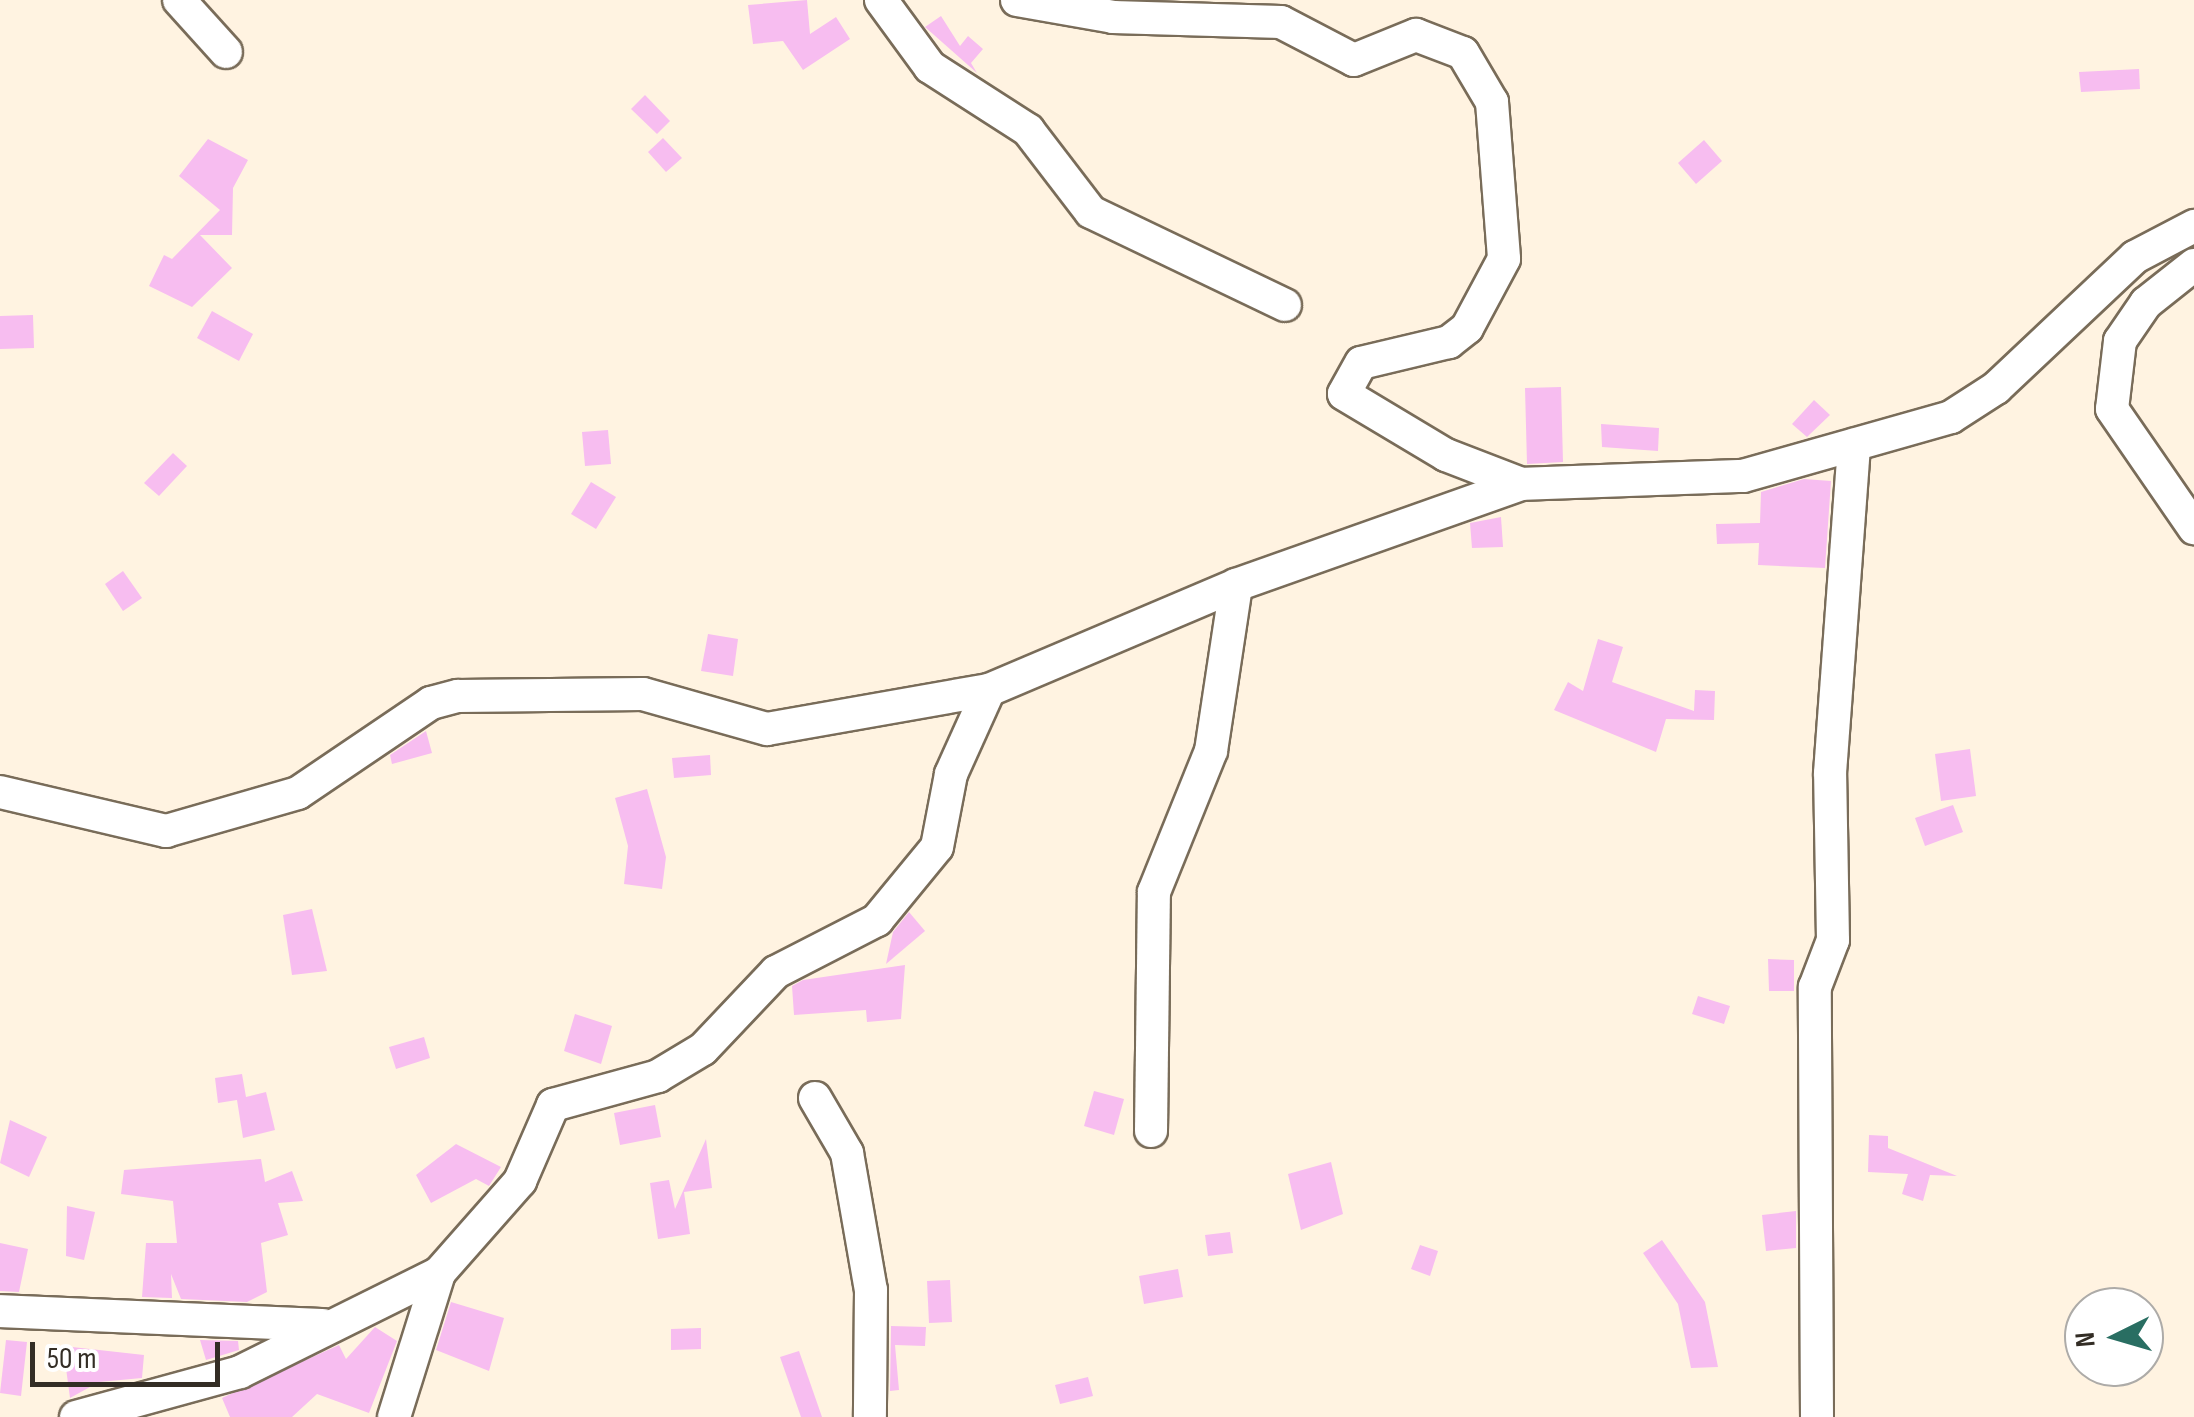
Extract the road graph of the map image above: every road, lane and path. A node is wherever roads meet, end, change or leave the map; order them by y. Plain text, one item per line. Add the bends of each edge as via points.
1 (179, 0) edge
2 (881, 0) edge
3 (1018, 0) edge
4 (226, 52) dead end
5 (2194, 226) edge
6 (2194, 265) edge
7 (1285, 305) dead end
8 (1854, 445) junction
9 (1522, 484) junction
10 (2194, 528) edge
11 (1236, 585) junction
12 (989, 690) junction
13 (0, 792) edge
14 (815, 1098) dead end
15 (1151, 1131) dead end
16 (439, 1272) junction
17 (0, 1311) edge
18 (323, 1325) junction
19 (76, 1417) edge
20 (394, 1417) edge
21 (870, 1417) edge
22 (1817, 1417) edge

1 - 4 street
2 - 7 street via 930,66 1028,130 1091,212
3 - 9 street via 1112,17 1281,22 1354,60 1416,35 1464,52 1492,102 1504,259 1467,328 1449,342 1361,363 1344,394 1446,455
5 - 8 street via 2135,257 1996,388 1951,417
6 - 10 street via 2146,303 2120,340 2112,408
8 - 9 street via 1743,476
8 - 22 street via 1830,773 1834,940 1815,987
9 - 11 street
11 - 12 street
11 - 15 street via 1211,751 1154,892
12 - 13 street via 767,729 642,694 458,696 431,703 298,793 166,831
12 - 16 street via 951,774 936,847 877,920 776,972 702,1049 658,1076 554,1105 520,1181
14 - 21 street via 851,1172 871,1290
16 - 18 street
16 - 20 street
17 - 18 street
18 - 19 street via 240,1372

